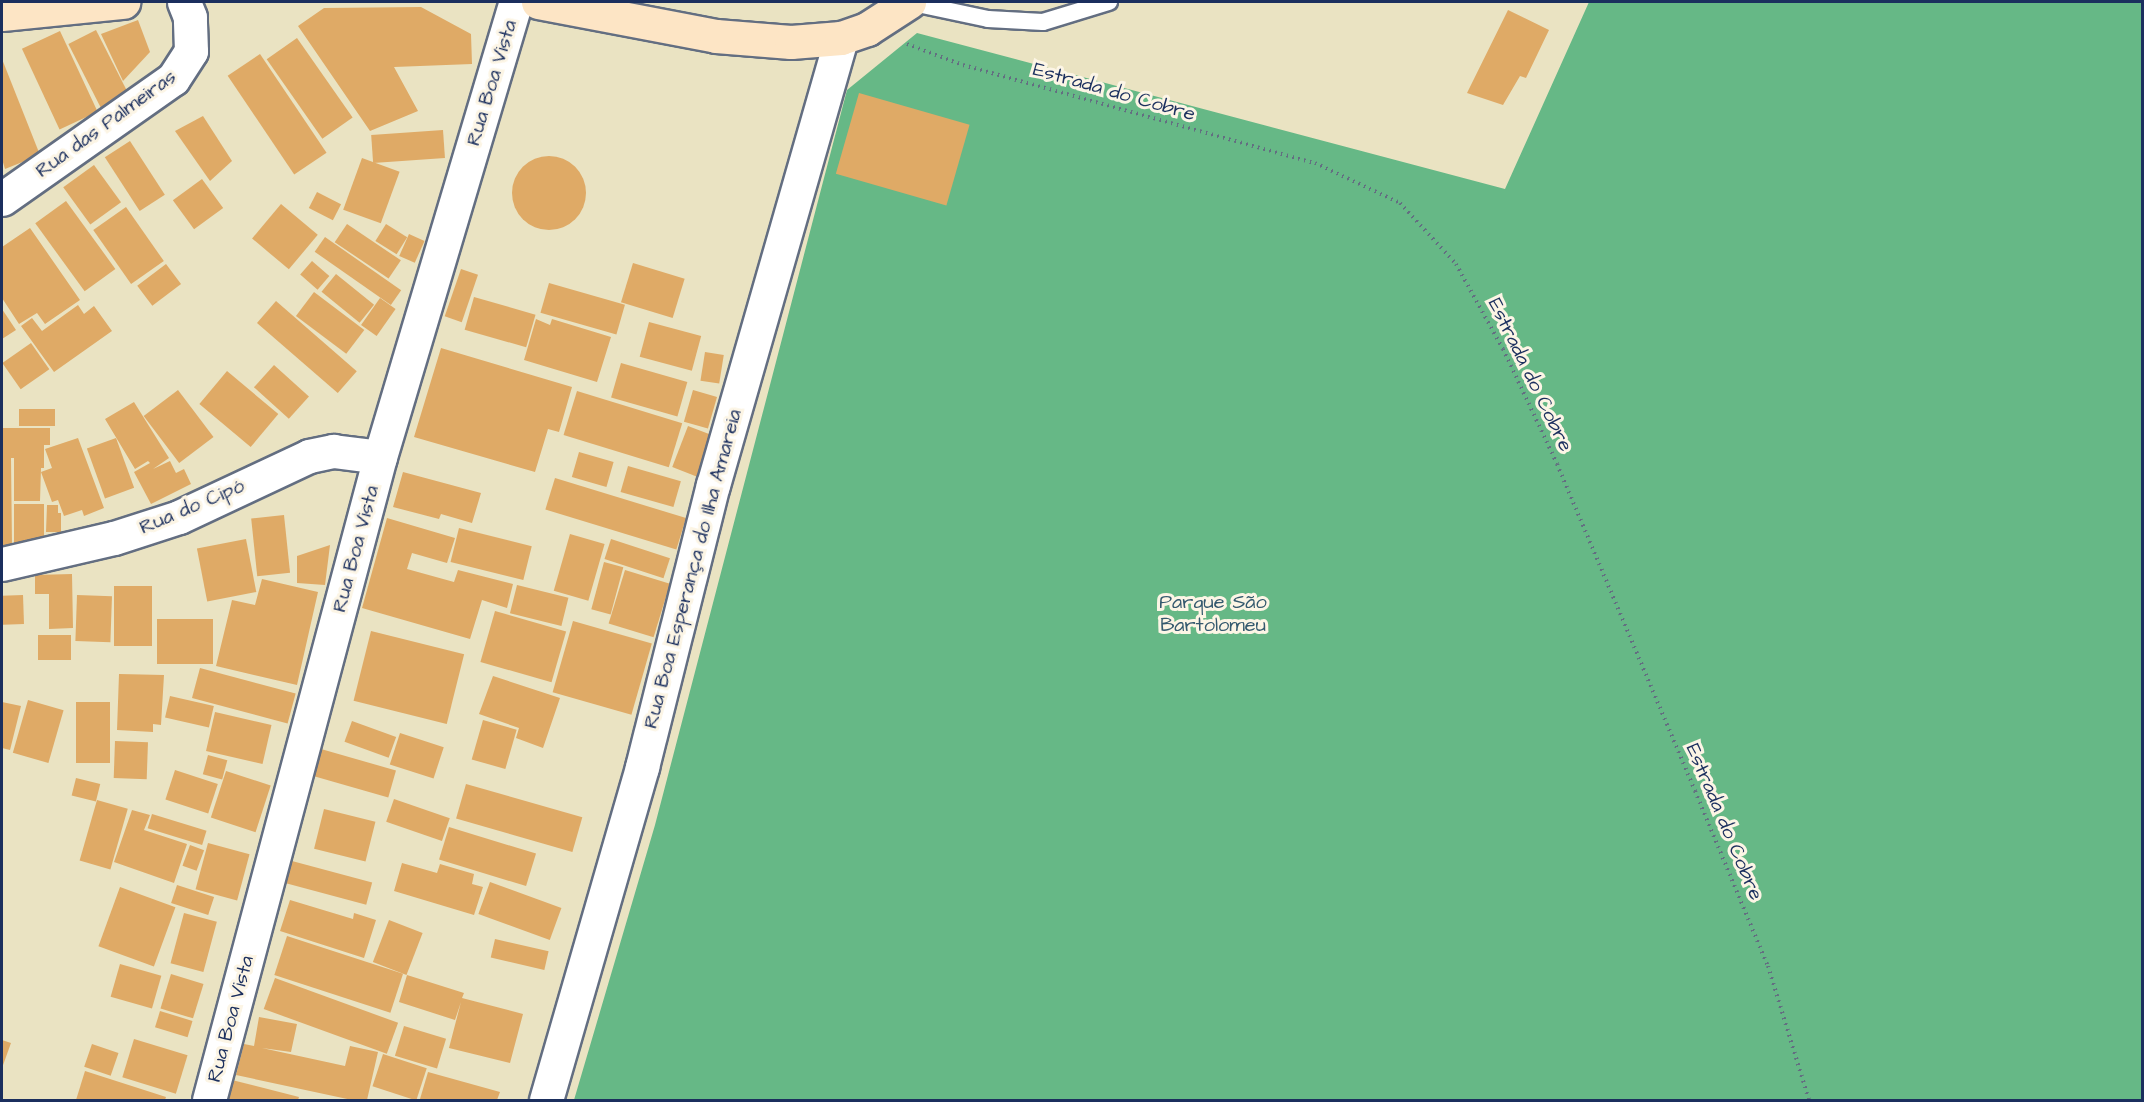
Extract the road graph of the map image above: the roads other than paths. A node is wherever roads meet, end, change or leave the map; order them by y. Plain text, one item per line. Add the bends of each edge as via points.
1 (123, 2) edge
2 (184, 2) edge
3 (516, 2) edge
4 (538, 2) edge
5 (908, 2) edge
6 (1109, 2) edge
7 (2, 14) edge
8 (854, 33) junction
9 (2, 199) edge
10 (380, 457) junction
11 (2, 564) edge
12 (209, 1101) edge
13 (546, 1101) edge

1 - 7 main road
2 - 9 street, Rua das Palmeiras via 191,51 173,79
3 - 10 street, Rua Boa Vista
4 - 8 main road via 716,36 791,42
5 - 6 lane via 988,19 1042,22
5 - 8 main road
8 - 13 street, Rua Boa Esperança do Ilha Amareia via 713,485 642,767
10 - 11 street, Rua do Cipó via 333,451 309,456 179,517 114,538
10 - 12 street, Rua Boa Vista

